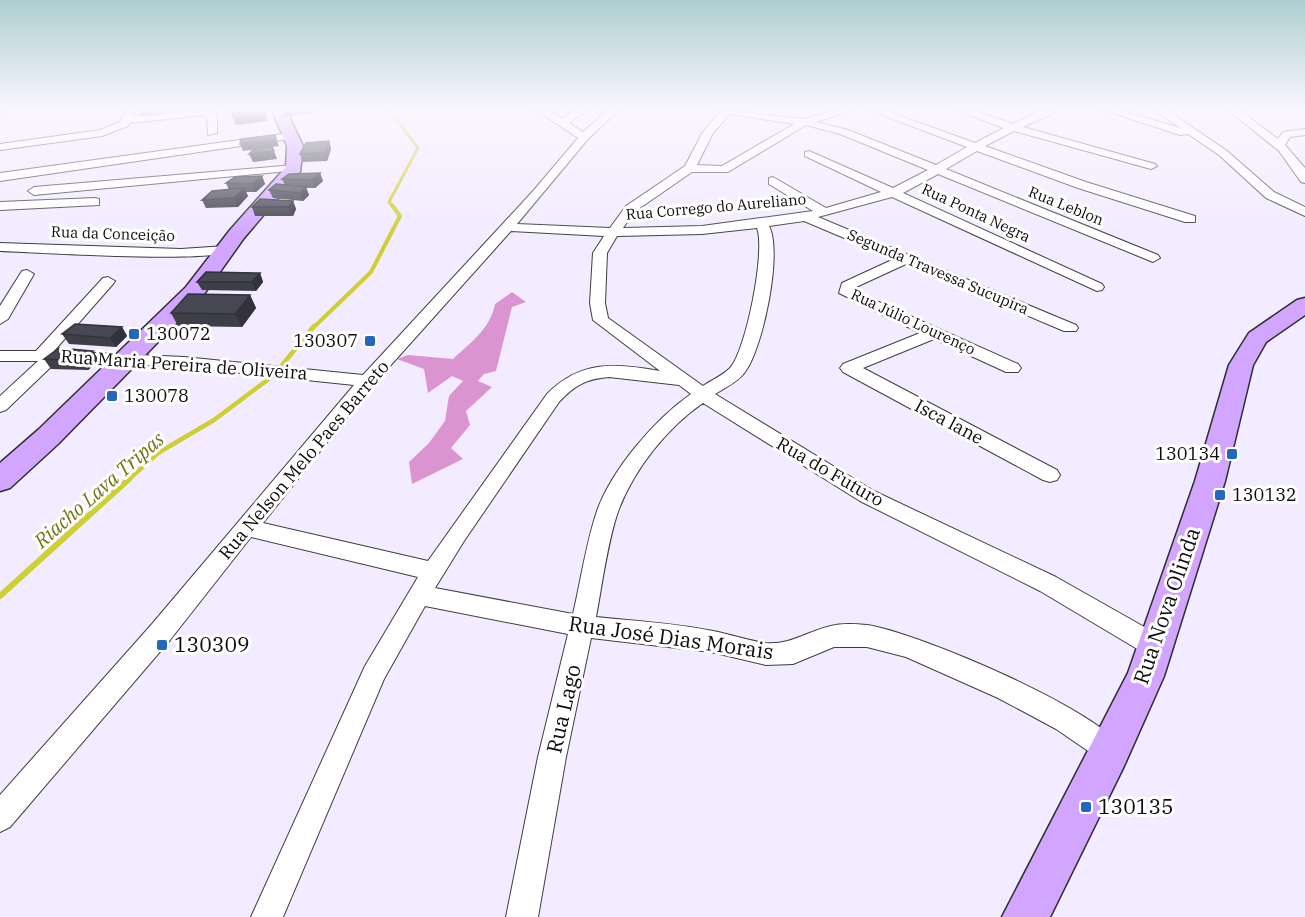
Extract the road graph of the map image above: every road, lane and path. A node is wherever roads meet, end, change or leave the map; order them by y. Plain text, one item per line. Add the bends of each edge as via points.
1 (33, 153) edge
2 (52, 153) edge
3 (74, 153) edge
4 (297, 153) edge
5 (572, 153) edge
6 (698, 153) edge
7 (754, 153) edge
8 (898, 153) edge
9 (966, 153) edge
10 (992, 153) edge
11 (1103, 153) edge
12 (1221, 153) edge
13 (1288, 153) edge
14 (809, 154) dead end
15 (46, 155) junction
16 (1151, 166) dead end
17 (294, 168) junction
18 (690, 168) junction
19 (939, 170) junction
20 (0, 177) edge
21 (1305, 179) edge
22 (773, 181) dead end
23 (34, 191) junction
24 (893, 193) junction
25 (95, 202) dead end
26 (27, 204) junction
27 (0, 206) edge
28 (1305, 212) edge
29 (825, 213) junction
30 (806, 217) junction
31 (1190, 219) dead end
32 (760, 223) junction
33 (508, 227) junction
34 (613, 233) junction
35 (0, 247) edge
36 (226, 250) junction
37 (1153, 258) dead end
38 (905, 259) junction
39 (27, 274) dead end
40 (108, 281) dead end
41 (1097, 287) dead end
42 (1305, 305) edge
43 (0, 319) edge
44 (1070, 328) dead end
45 (933, 333) junction
46 (0, 356) edge
47 (46, 356) junction
48 (125, 359) junction
49 (1011, 368) dead end
50 (368, 381) junction
51 (694, 388) junction
52 (0, 406) edge
53 (1050, 475) dead end
54 (0, 480) edge
55 (247, 528) junction
56 (433, 571) junction
57 (418, 595) junction
58 (583, 626) junction
59 (1153, 645) junction
60 (1110, 752) junction
61 (0, 817) edge
62 (267, 917) edge
63 (522, 917) edge
64 (1025, 917) edge

1 - 15 street
2 - 15 street
3 - 15 street
4 - 17 main road
5 - 33 street, Rua Nelson Melo Paes Barreto
6 - 18 street
7 - 18 street via 719,171
8 - 19 street, Rua Leblon
9 - 19 street, Rua Corrego do Aureliano
10 - 31 street
11 - 16 street
12 - 28 street via 1270,195
13 - 21 street
14 - 24 street, Rua Ponta Negra
15 - 20 street
15 - 23 street
17 - 23 street
17 - 36 main road
18 - 34 street via 630,209
19 - 24 street, Rua Corrego do Aureliano
19 - 37 street, Rua Leblon
22 - 29 street
23 - 26 street
24 - 29 street, Rua Corrego do Aureliano
24 - 41 street, Rua Ponta Negra
25 - 26 street
26 - 27 street
29 - 30 street, Rua Corrego do Aureliano
30 - 32 street, Rua Corrego do Aureliano
30 - 38 street, Segunda Travessa Sucupira
32 - 34 street, Rua Corrego do Aureliano
32 - 51 street, Rua Lago via 766,236 766,250 750,346 738,370
33 - 34 street, Rua Corrego do Aureliano
33 - 50 street, Rua Nelson Melo Paes Barreto
34 - 51 street, Rua do Futuro via 599,257 597,310 601,320
35 - 36 street, Rua da Conceição via 181,253
36 - 48 main road via 205,281
38 - 44 street, Segunda Travessa Sucupira
38 - 45 street, Rua Júlio Lourenço via 847,286 846,293
39 - 43 street
40 - 47 street
42 - 59 main road, Rua Nova Olinda via 1257,338 1241,365 1210,481
45 - 49 street, Rua Júlio Lourenço
45 - 53 street, Isca lane via 849,368
46 - 47 street, Rua Maria Pereira de Oliveira
47 - 48 street, Rua Maria Pereira de Oliveira
47 - 52 street
48 - 50 street, Rua Maria Pereira de Oliveira via 289,370
48 - 54 main road
50 - 55 street, Rua Nelson Melo Paes Barreto
51 - 56 street via 643,373 605,373 569,382 553,398
51 - 58 street, Rua Lago via 627,474 608,510
51 - 59 street, Rua do Futuro via 867,496 1048,584
55 - 56 street
55 - 61 street, Rua Nelson Melo Paes Barreto
56 - 57 street
57 - 58 street, Rua José Dias Morais
57 - 62 street via 374,674
58 - 60 street, Rua José Dias Morais via 711,641 782,655 832,636 867,636 909,647 1007,689 1065,720
58 - 63 street, Rua Lago via 552,757
59 - 60 main road, Rua Nova Olinda via 1145,676
60 - 64 main road, Rua Nova Olinda

